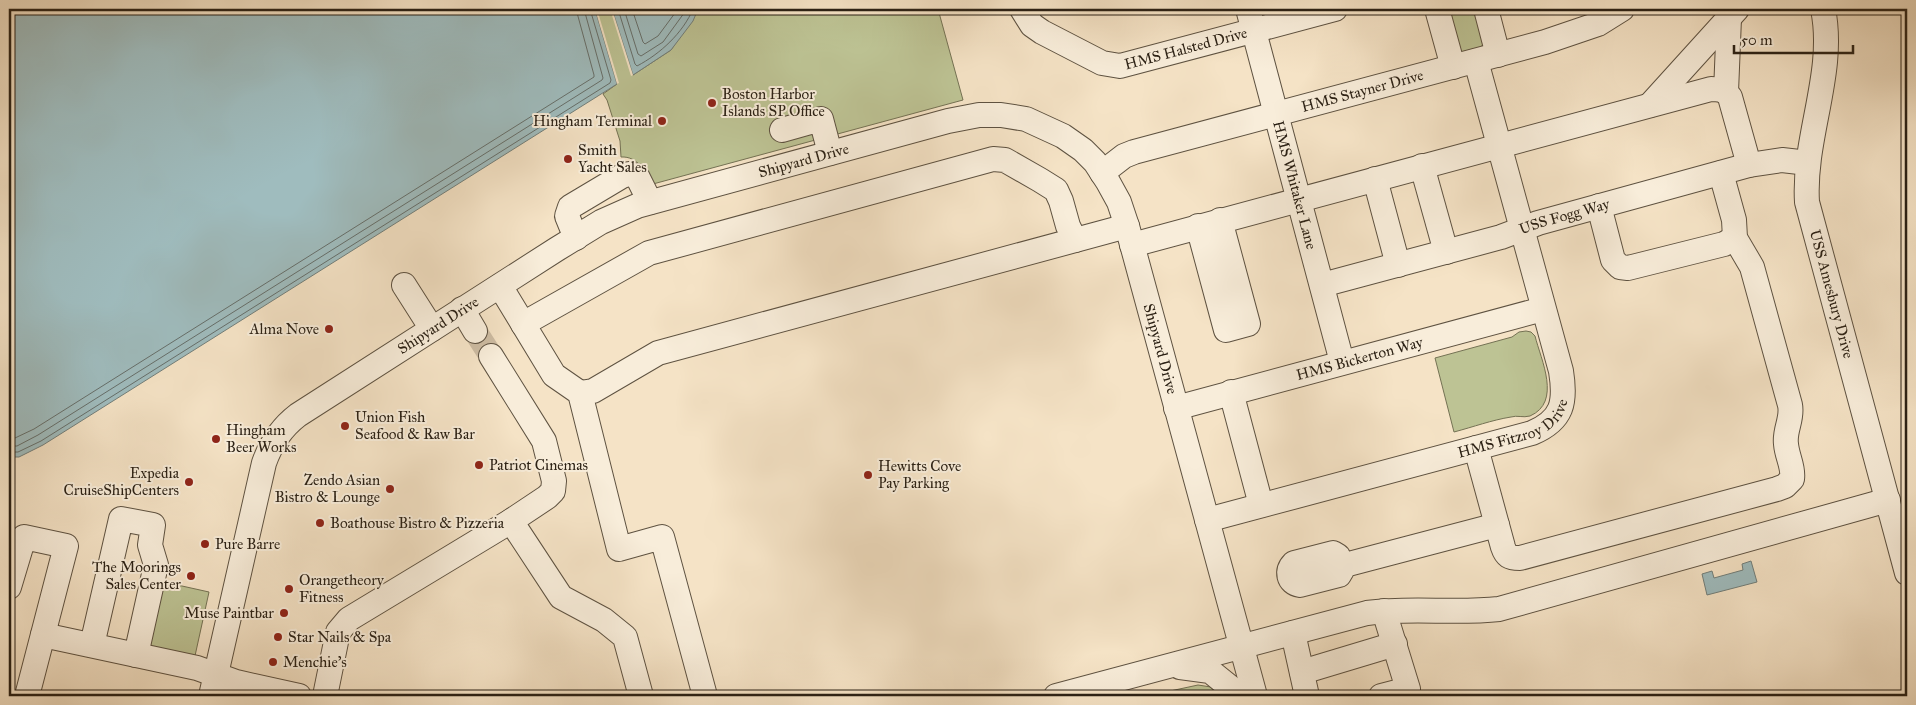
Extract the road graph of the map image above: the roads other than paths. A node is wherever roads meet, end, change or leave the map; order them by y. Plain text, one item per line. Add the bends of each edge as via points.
1 (1022, 9) edge
2 (1335, 9) edge
3 (1437, 9) edge
4 (1486, 9) edge
5 (1622, 9) edge
6 (1824, 9) edge
7 (1733, 13) edge
8 (1251, 20) edge
9 (1487, 58) junction
10 (1453, 67) junction
11 (1726, 92) junction
12 (1650, 105) junction
13 (1277, 115) junction
14 (782, 130) dead end
15 (1498, 145) junction
16 (830, 153) junction
17 (1808, 163) junction
18 (1422, 166) junction
19 (1749, 166) junction
20 (1102, 173) junction
21 (1721, 173) junction
22 (1375, 179) junction
23 (1299, 200) junction
24 (650, 202) junction
25 (1599, 206) junction
26 (1522, 229) junction
27 (1129, 235) junction
28 (576, 238) junction
29 (1736, 238) junction
30 (1075, 240) junction
31 (1446, 252) junction
32 (1398, 264) junction
33 (404, 284) dead end
34 (1322, 285) junction
35 (500, 286) junction
36 (462, 309) junction
37 (1543, 309) junction
38 (523, 324) junction
39 (432, 329) junction
40 (475, 331) tunnel mouth
41 (490, 356) tunnel mouth
42 (1342, 362) junction
43 (1231, 392) junction
44 (580, 393) junction
45 (1176, 408) junction
46 (1476, 448) junction
47 (1888, 500) junction
48 (1261, 505) junction
49 (1207, 520) junction
50 (510, 521) junction
51 (1497, 525) junction
52 (1341, 566) dead end
53 (1907, 573) edge
54 (9, 587) edge
55 (1384, 611) junction
56 (1293, 633) junction
57 (43, 635) junction
58 (1395, 644) junction
59 (92, 645) junction
60 (1242, 647) junction
61 (136, 655) junction
62 (1168, 666) junction
63 (1302, 672) junction
64 (213, 685) edge
65 (27, 696) edge
66 (299, 696) edge
67 (325, 696) edge
68 (640, 696) edge
69 (705, 696) edge
70 (1056, 696) edge
71 (1241, 696) edge
72 (1255, 696) edge
73 (1307, 696) edge
74 (1381, 696) edge

1 - 8 street, HMS Halsted Drive via 1032,25 1042,32 1111,66 1130,64
2 - 8 street, HMS Halsted Drive
3 - 10 street
4 - 9 street, HMS Fitzroy Drive
5 - 9 street, HMS Stayner Drive via 1580,32
6 - 17 street, USS Amesbury Drive via 1825,57
7 - 11 street
7 - 12 street
8 - 13 street, HMS Whitaker Lane
9 - 10 street, HMS Stayner Drive
9 - 15 street, HMS Fitzroy Drive
10 - 13 street, HMS Stayner Drive
11 - 12 street via 1711,89
11 - 19 street
12 - 15 street
13 - 20 street, HMS Stayner Drive via 1134,152
13 - 23 street, HMS Whitaker Lane
14 - 16 street via 821,119
15 - 18 street
15 - 26 street, HMS Fitzroy Drive
16 - 20 street, Shipyard Drive via 948,121 1001,115 1026,119 1063,136 1083,150
16 - 24 street, Shipyard Drive
17 - 19 street, USS Fogg Way via 1782,160
17 - 47 street, USS Amesbury Drive via 1806,184 1810,214
18 - 22 street
18 - 31 street
19 - 21 street, USS Fogg Way
20 - 27 street, Shipyard Drive via 1116,197
21 - 25 street, USS Fogg Way
21 - 29 street
22 - 23 street
22 - 32 street
23 - 27 street via 1209,223
23 - 34 street, HMS Whitaker Lane
24 - 28 street, Shipyard Drive via 612,216
24 - 28 street via 638,176 622,176 570,207 567,216
25 - 26 street, USS Fogg Way
25 - 29 street via 1613,260 1620,267 1628,268 1724,244
26 - 31 street, USS Fogg Way
26 - 37 street, HMS Fitzroy Drive
27 - 30 street
27 - 45 street, Shipyard Drive
28 - 35 street, Shipyard Drive
29 - 51 street via 1752,266 1790,405 1786,445 1792,479 1777,489 1520,558 1506,555
30 - 38 street via 1056,190 1005,160 993,159 649,253
30 - 44 street via 658,353 592,391
31 - 32 street, USS Fogg Way
32 - 34 street, USS Fogg Way
33 - 39 street
34 - 42 street, HMS Whitaker Lane
35 - 36 street, Shipyard Drive
35 - 38 street
36 - 39 street, Shipyard Drive
36 - 40 street
37 - 42 street, HMS Bickerton Way
37 - 46 street, HMS Fitzroy Drive via 1561,371 1561,407 1544,428
38 - 44 street via 554,375
39 - 64 street, Shipyard Drive via 311,405 287,424 270,447
41 - 50 street via 540,435 554,486 551,495
42 - 43 street, HMS Bickerton Way
43 - 45 street, HMS Bickerton Way
43 - 48 street
44 - 69 street via 619,548 662,538
45 - 49 street, Shipyard Drive
46 - 48 street, HMS Fitzroy Drive
46 - 51 street
47 - 53 street, USS Amesbury Drive
47 - 55 street via 1499,609
48 - 49 street, HMS Fitzroy Drive
49 - 60 street, Shipyard Drive
50 - 67 street via 345,623 338,632
50 - 68 street via 561,597 604,620 625,637
51 - 52 street
54 - 57 street via 24,537 66,546
55 - 56 street
55 - 58 street
56 - 60 street
56 - 63 street
57 - 59 street
57 - 65 street
58 - 63 street
58 - 74 street via 1408,689
59 - 61 street
59 - 61 street via 120,519 153,525 150,545 156,565
60 - 62 street
60 - 72 street, Shipyard Drive
61 - 64 street via 198,668
62 - 70 street
62 - 71 street via 1210,671
63 - 73 street
64 - 66 street via 236,682

